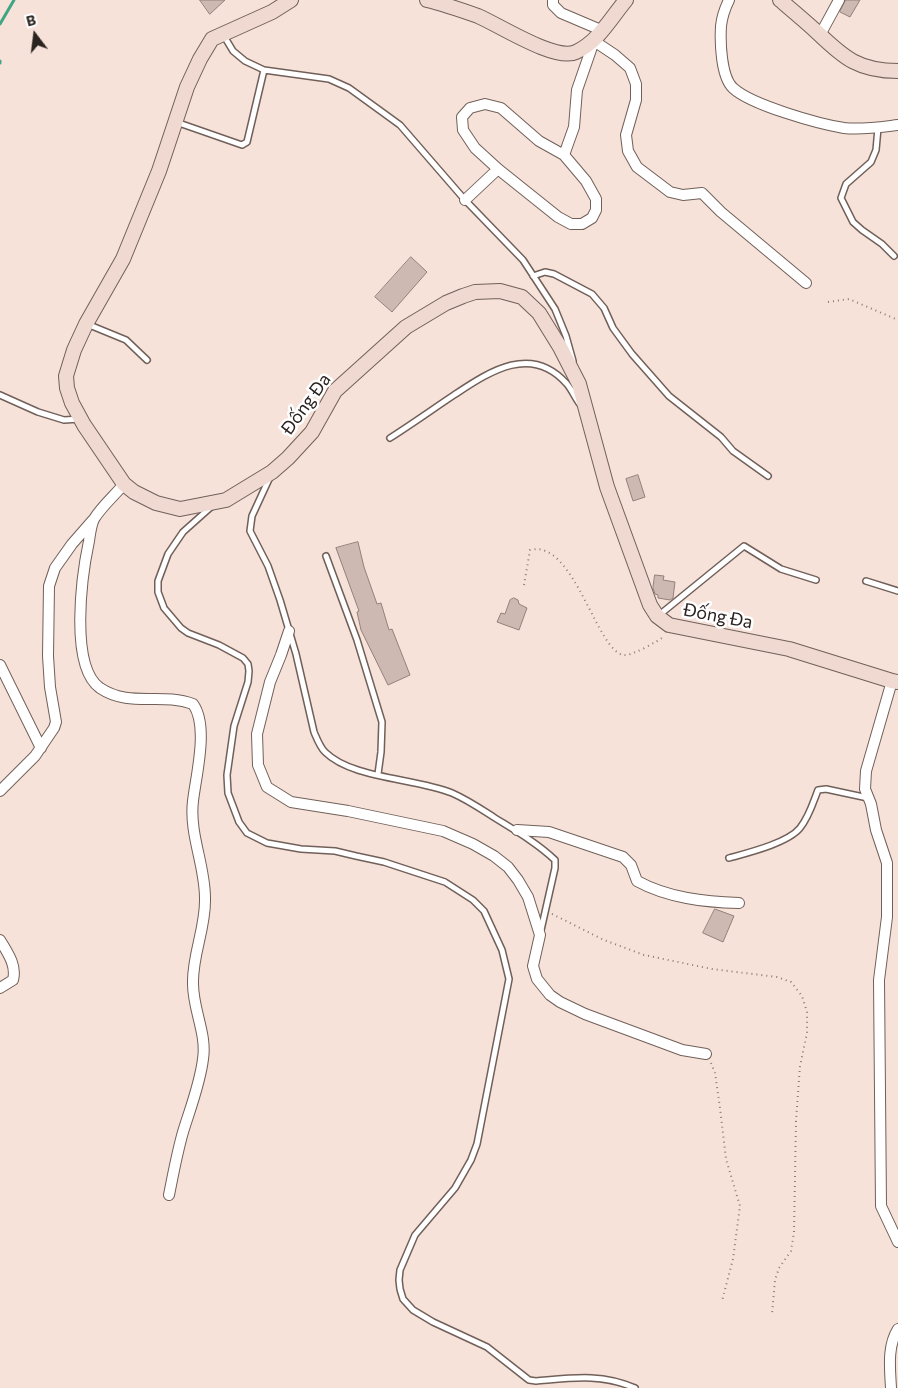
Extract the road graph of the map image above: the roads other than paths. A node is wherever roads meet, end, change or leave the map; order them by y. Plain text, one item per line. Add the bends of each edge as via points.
1 (290, 0) edge
2 (427, 0) edge
3 (553, 0) edge
4 (626, 0) edge
5 (729, 0) edge
6 (780, 0) edge
7 (839, 0) edge
8 (223, 33) junction
9 (820, 35) junction
10 (597, 36) junction
11 (264, 70) junction
12 (898, 71) edge
13 (176, 121) junction
14 (898, 125) edge
15 (878, 128) junction
16 (564, 155) junction
17 (498, 169) junction
18 (465, 200) junction
19 (894, 256) dead end
20 (533, 276) junction
21 (806, 283) dead end
22 (86, 324) junction
23 (147, 360) dead end
24 (579, 384) junction
25 (0, 395) edge
26 (81, 419) junction
27 (588, 419) junction
28 (390, 438) dead end
29 (272, 472) junction
30 (768, 476) dead end
31 (124, 484) junction
32 (218, 502) junction
33 (94, 520) junction
34 (326, 556) dead end
35 (816, 580) dead end
36 (866, 581) dead end
37 (898, 591) edge
38 (657, 616) junction
39 (289, 631) junction
40 (0, 665) edge
41 (895, 681) edge
42 (41, 748) junction
43 (378, 774) junction
44 (0, 791) edge
45 (868, 798) junction
46 (516, 830) junction
47 (729, 858) dead end
48 (739, 902) dead end
49 (540, 934) junction
50 (0, 940) edge
51 (0, 988) edge
52 (706, 1054) road end
53 (169, 1196) dead end
54 (898, 1242) edge
55 (898, 1329) edge
56 (635, 1388) edge
57 (891, 1388) edge

1 - 8 street, Đống Đa via 272,12
2 - 10 street via 480,17 532,43 566,55 575,53
3 - 10 street via 553,5 561,13
4 - 10 street
5 - 15 street via 721,25 722,50 725,77 733,88 751,100 825,124
6 - 9 street
7 - 9 street
8 - 11 lane via 233,51
8 - 13 street, Đống Đa via 212,38 200,59
9 - 12 street via 857,64 876,70
10 - 16 street via 577,90 574,127
10 - 21 street via 630,68 636,84 636,100 626,135 628,151 637,167 670,192 683,195 702,193
11 - 13 lane via 247,142 242,145
11 - 18 lane via 329,79 356,92 400,125
13 - 22 street, Đống Đa via 123,259
14 - 15 street
15 - 19 lane via 871,162 846,184 841,198 853,222
16 - 17 street via 539,141 501,108 485,104 470,108 462,117 463,130 475,148
16 - 17 street via 596,199 592,218 582,224 571,224 558,217
17 - 18 street
18 - 20 lane via 523,260
20 - 24 lane via 555,309
20 - 30 lane via 546,272 592,294 632,354 669,396 721,437 732,451
22 - 23 lane via 126,340
22 - 26 street, Đống Đa via 66,376 72,403
24 - 27 street, Đống Đa
24 - 29 street, Đống Đa via 548,326 522,297 500,291 475,292 446,303 406,327 335,390 312,432
25 - 26 lane via 64,420
26 - 31 street, Đống Đa
27 - 28 lane via 560,378 534,364 518,364 488,373
27 - 38 street, Đống Đa via 607,487
29 - 32 street, Đống Đa
29 - 39 lane via 252,516 250,531 268,566
31 - 32 street, Đống Đa via 156,503 174,508
31 - 33 street
32 - 56 lane via 182,532 162,568 158,592 164,608 181,628 219,645 248,664 250,671 234,726 228,775 228,793 239,822 247,833 267,843 301,850 335,851 384,862 444,882 484,911 502,950 509,979 477,1144 458,1183 423,1224 408,1248 399,1280 403,1300 412,1310 433,1322 487,1347 529,1380 601,1378
33 - 42 street via 55,568 49,586 48,656 56,722
33 - 53 street via 80,590 82,640 91,678 101,688 122,698 160,698 192,704 197,711 200,729 192,815 206,900 192,983 204,1052
34 - 43 lane via 357,640 382,722
35 - 38 lane via 781,569 744,546
36 - 37 lane
38 - 41 street, Đống Đa via 669,625 789,649
39 - 43 lane via 319,744 325,752 348,767
39 - 49 street via 270,682 257,734 258,765 267,787 291,802 424,826 474,844 508,867 518,880 528,897
40 - 42 street
41 - 45 street via 866,770
42 - 44 street
43 - 46 lane via 452,794
45 - 47 lane via 826,788 818,790 799,830 756,851
45 - 54 street via 887,863 887,917 879,980 881,1206
46 - 48 street via 549,832 623,857 631,865 637,881 667,894 710,902
46 - 49 lane via 555,860
49 - 52 street via 533,966 537,979 560,1002 682,1050
50 - 51 street via 14,966 14,975 13,980
55 - 57 street via 893,1336 890,1360

